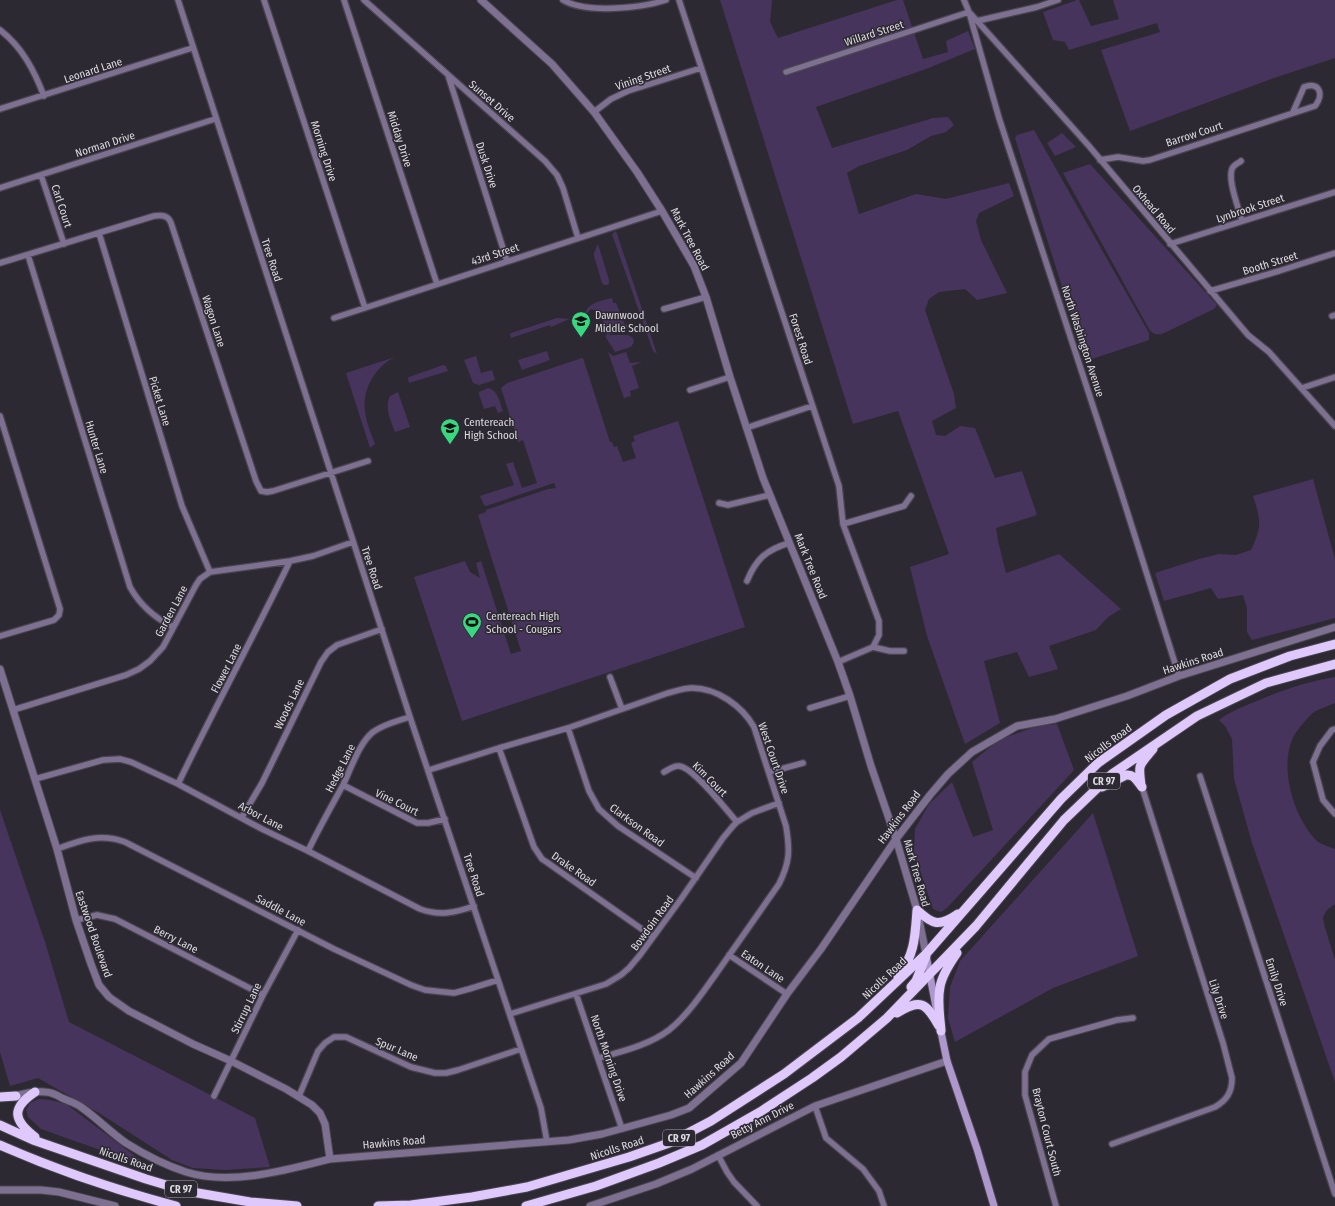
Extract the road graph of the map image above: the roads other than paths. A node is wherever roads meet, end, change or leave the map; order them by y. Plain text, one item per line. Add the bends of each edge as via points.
1 (178, 0) edge
2 (264, 0) edge
3 (344, 0) edge
4 (364, 0) edge
5 (481, 0) edge
6 (564, 0) edge
7 (666, 0) edge
8 (680, 0) edge
9 (964, 0) edge
10 (1058, 0) edge
11 (969, 12) junction
12 (977, 22) junction
13 (0, 30) edge
14 (192, 48) junction
15 (702, 68) junction
16 (786, 72) dead end
17 (448, 75) junction
18 (44, 96) junction
19 (0, 109) edge
20 (594, 112) junction
21 (1293, 112) junction
22 (215, 119) junction
23 (1100, 160) junction
24 (1241, 161) dead end
25 (41, 175) junction
26 (0, 188) edge
27 (1335, 192) edge
28 (662, 211) junction
29 (1242, 221) junction
30 (99, 233) junction
31 (578, 238) junction
32 (64, 244) junction
33 (1170, 244) junction
34 (1335, 253) edge
35 (28, 255) junction
36 (507, 261) junction
37 (0, 264) edge
38 (437, 284) junction
39 (1210, 291) junction
40 (706, 297) junction
41 (365, 308) junction
42 (664, 309) dead end
43 (334, 318) dead end
44 (730, 377) junction
45 (1335, 377) edge
46 (1302, 388) junction
47 (690, 390) dead end
48 (812, 406) junction
49 (0, 416) edge
50 (1335, 426) edge
51 (746, 428) junction
52 (368, 461) dead end
53 (332, 472) junction
54 (770, 495) junction
55 (911, 496) dead end
56 (719, 503) dead end
57 (843, 524) junction
58 (353, 542) junction
59 (789, 543) junction
60 (290, 560) junction
61 (210, 572) junction
62 (747, 581) dead end
63 (174, 627) junction
64 (1335, 627) edge
65 (382, 629) junction
66 (0, 636) edge
67 (1335, 644) edge
68 (873, 647) junction
69 (904, 651) dead end
70 (838, 662) junction
71 (1335, 664) edge
72 (0, 669) edge
73 (1179, 676) junction
74 (610, 677) dead end
75 (850, 696) junction
76 (810, 708) dead end
77 (622, 709) junction
78 (13, 710) junction
79 (410, 717) junction
80 (568, 728) junction
81 (1335, 729) edge
82 (1160, 741) junction
83 (499, 748) junction
84 (802, 763) dead end
85 (429, 770) junction
86 (664, 772) dead end
87 (770, 772) junction
88 (1200, 776) dead end
89 (35, 779) junction
90 (178, 784) junction
91 (343, 785) junction
92 (1142, 787) junction
93 (1094, 791) junction
94 (779, 803) junction
95 (1335, 814) edge
96 (242, 817) junction
97 (445, 819) junction
98 (737, 822) junction
99 (896, 839) junction
100 (57, 849) junction
101 (308, 851) junction
102 (696, 878) junction
103 (474, 906) junction
104 (967, 907) junction
105 (917, 910) junction
106 (76, 920) junction
107 (976, 926) junction
108 (298, 930) junction
109 (653, 937) junction
110 (926, 954) junction
111 (729, 955) junction
112 (929, 975) junction
113 (498, 980) junction
114 (886, 993) junction
115 (576, 994) junction
116 (787, 994) junction
117 (263, 995) junction
118 (510, 1014) junction
119 (887, 1018) junction
120 (1133, 1018) dead end
121 (940, 1029) junction
122 (521, 1049) junction
123 (841, 1057) junction
124 (599, 1058) junction
125 (231, 1061) junction
126 (947, 1061) junction
127 (35, 1092) junction
128 (16, 1096) junction
129 (214, 1096) dead end
130 (299, 1096) junction
131 (0, 1097) edge
132 (0, 1101) edge
133 (815, 1106) junction
134 (0, 1125) edge
135 (622, 1129) junction
136 (547, 1142) junction
137 (44, 1144) junction
138 (1112, 1144) dead end
139 (0, 1145) edge
140 (718, 1155) junction
141 (330, 1158) junction
142 (0, 1190) edge
143 (1335, 1194) edge
144 (115, 1206) edge
145 (176, 1206) edge
146 (297, 1206) edge
147 (378, 1206) edge
148 (526, 1206) edge
149 (590, 1206) edge
150 (757, 1206) edge
151 (884, 1206) edge
152 (994, 1206) edge
153 (1056, 1206) edge

1 - 14 street, Tree Road
2 - 41 street, Morning Drive
3 - 38 street, Midday Drive
4 - 17 street, Sunset Drive
5 - 20 street, Mark Tree Road via 552,64
6 - 7 street via 574,4 607,8 637,7
8 - 15 street, Forest Road
9 - 11 street, Oxhead Road
10 - 12 street via 1037,8
11 - 12 street, Oxhead Road
11 - 16 street, Willard Street
11 - 73 street, North Washington Avenue via 999,118
12 - 23 street, Oxhead Road
13 - 18 street via 24,56
14 - 18 street, Leonard Lane
14 - 22 street, Tree Road
15 - 20 street, Vining Street via 628,91 611,99
15 - 48 street, Forest Road
17 - 31 street, Sunset Drive via 545,161 557,175
17 - 36 street, Dusk Drive
18 - 19 street, Leonard Lane
20 - 28 street, Mark Tree Road
21 - 21 street, Barrow Court via 1304,87 1310,85 1319,89 1320,97 1315,106
21 - 23 street, Barrow Court via 1150,160 1118,157
22 - 25 street, Norman Drive
22 - 53 street, Tree Road
23 - 33 street, Oxhead Road
24 - 29 street via 1231,172 1233,191
25 - 26 street, Norman Drive
25 - 32 street, Carl Court
27 - 29 street, Lynbrook Street
28 - 31 street, 43rd Street
28 - 40 street, Mark Tree Road via 694,266
29 - 33 street, Lynbrook Street
30 - 32 street, Wagon Lane
30 - 53 street, Wagon Lane via 154,216 167,216 261,491 273,491
30 - 61 street, Picket Lane via 182,506
31 - 36 street, 43rd Street
32 - 35 street, Wagon Lane
33 - 39 street, Oxhead Road
34 - 39 street, Booth Street
35 - 37 street, Wagon Lane
35 - 63 street, Hunter Lane via 130,587 142,605 163,622
36 - 38 street, 43rd Street
38 - 41 street, 43rd Street
39 - 46 street, Oxhead Road via 1248,335 1269,352
40 - 42 street
40 - 44 street, Mark Tree Road
41 - 43 street, 43rd Street
44 - 47 street
44 - 51 street, Mark Tree Road
45 - 46 street
46 - 50 street, Oxhead Road
48 - 51 street
48 - 57 street, Forest Road via 838,486
49 - 66 street via 60,609 59,616 54,620
51 - 54 street, Mark Tree Road
52 - 53 street, Wagon Lane
53 - 58 street, Tree Road
54 - 56 street via 728,505
54 - 59 street, Mark Tree Road
55 - 57 street via 904,506
57 - 68 street, Forest Road via 879,621 879,635
58 - 60 street via 313,556
58 - 65 street, Tree Road
59 - 62 street via 762,556 751,570
59 - 70 street, Mark Tree Road
60 - 61 street
60 - 90 street, Flower Lane
61 - 63 street, Garden Lane via 196,584
63 - 78 street, Garden Lane via 163,647 139,669
64 - 73 street, Hawkins Road
65 - 79 street, Tree Road
65 - 96 street, Woods Lane via 337,645 328,652 262,783
67 - 104 highway, Nicolls Road / CR 97 via 1290,656 1230,679 1166,715 1104,759 1061,799
68 - 69 street
68 - 70 street
70 - 75 street, Mark Tree Road
71 - 82 highway, CR 97 via 1266,683 1196,716
72 - 78 street, Eastwood Boulevard
73 - 99 street, Hawkins Road via 1055,719 1017,726 972,752 948,774
74 - 77 street
75 - 76 street
75 - 99 street, Mark Tree Road
77 - 80 street, West Court Drive
77 - 87 street, West Court Drive via 685,689 700,689 714,693 735,705 750,721
78 - 89 street, Eastwood Boulevard
79 - 85 street, Tree Road
79 - 91 street, Hedge Lane via 386,724 366,739
80 - 83 street, West Court Drive
80 - 102 street, Clarkson Road via 589,791 599,809 618,826
81 - 95 street via 1320,746 1314,762 1323,800
82 - 92 highway via 1140,765
82 - 93 highway, CR 97 via 1112,774
83 - 85 street, West Court Drive
83 - 109 street, Drake Road via 538,854
84 - 87 street
85 - 97 street, Tree Road
86 - 98 street, Kim Court via 674,766 684,767 700,780
87 - 94 street, West Court Drive
88 - 143 street, Emily Drive
89 - 90 street, Arbor Lane via 112,759 131,762
89 - 100 street, Eastwood Boulevard
90 - 96 street, Arbor Lane
91 - 97 street, Vine Court via 417,823 428,824
91 - 101 street, Hedge Lane
92 - 93 highway via 1135,778 1126,775
92 - 138 street, Lily Drive via 1223,1043 1232,1083 1228,1097 1222,1103
93 - 107 highway, CR 97 via 1064,820
94 - 98 street, Bowdoin Road via 756,811
94 - 111 street, West Court Drive via 789,842 788,863 779,884
96 - 101 street, Arbor Lane
97 - 103 street, Tree Road
98 - 102 street, Bowdoin Road
99 - 105 street, Mark Tree Road
99 - 116 street, Hawkins Road
100 - 106 street, Eastwood Boulevard
100 - 108 street, Saddle Lane via 96,837 115,838
101 - 103 street, Arbor Lane via 427,911 448,913
102 - 109 street, Bowdoin Road
103 - 113 street, Tree Road
104 - 105 highway via 938,924 928,921
104 - 110 highway, Nicolls Road / CR 97
105 - 110 street, Mark Tree Road
105 - 114 highway via 911,955
106 - 117 street, Berry Lane via 97,916 115,919
106 - 125 street, Eastwood Boulevard via 96,977 109,997 129,1011
107 - 112 highway, CR 97
107 - 121 highway via 949,964 940,986
108 - 113 street, Saddle Lane via 425,990 454,993
108 - 117 street, Stirrup Lane
109 - 115 street, Bowdoin Road via 621,975 606,984
110 - 112 main road, Mark Tree Road
110 - 114 highway, Nicolls Road / CR 97
110 - 123 highway via 916,981
111 - 116 street, Eaton Lane
111 - 124 street, West Court Drive via 688,1011 670,1029 639,1046
112 - 119 highway, CR 97
112 - 121 main road, Mark Tree Road
113 - 118 street, Tree Road
114 - 147 highway, Nicolls Road / CR 97 via 858,1018 784,1074 710,1121 669,1143 527,1187 465,1198
115 - 118 street, Bowdoin Road
115 - 124 street, North Morning Drive
116 - 135 street, Hawkins Road via 741,1063 689,1108
117 - 125 street, Stirrup Lane
118 - 122 street, Tree Road
119 - 121 highway via 908,1006 918,1004 928,1009
119 - 123 highway, CR 97
120 - 153 street, Brayton Court South via 1050,1039 1032,1055 1025,1072 1025,1095
121 - 126 main road, Mark Tree Road
122 - 130 street, Spur Lane via 446,1073 411,1067 353,1040 334,1037 318,1051
122 - 136 street, Tree Road via 541,1108
123 - 148 highway, CR 97 via 785,1096 702,1145 596,1186
124 - 135 street, North Morning Drive
125 - 129 street, Stirrup Lane
125 - 130 street, Eastwood Boulevard
126 - 133 street, Betty Ann Drive
126 - 152 main road, Mark Tree Road
127 - 128 street, Hawkins Road
127 - 137 highway via 20,1104 19,1118 24,1128
127 - 141 street, Hawkins Road via 54,1094 80,1106 126,1143 144,1154 187,1172 227,1177 251,1175 295,1168
128 - 131 highway
128 - 132 street, Hawkins Road
130 - 141 street, Eastwood Boulevard via 316,1108 322,1118
133 - 140 street, Betty Ann Drive
133 - 151 street via 826,1138 863,1169 879,1191
134 - 137 highway, Nicolls Road / CR 97
135 - 136 street, Hawkins Road
136 - 141 street, Hawkins Road
137 - 146 highway, Nicolls Road / CR 97 via 186,1191 250,1202
139 - 145 highway, CR 97 via 58,1170
140 - 149 street, Betty Ann Drive via 656,1184
140 - 150 street via 734,1182
142 - 144 street via 59,1192

